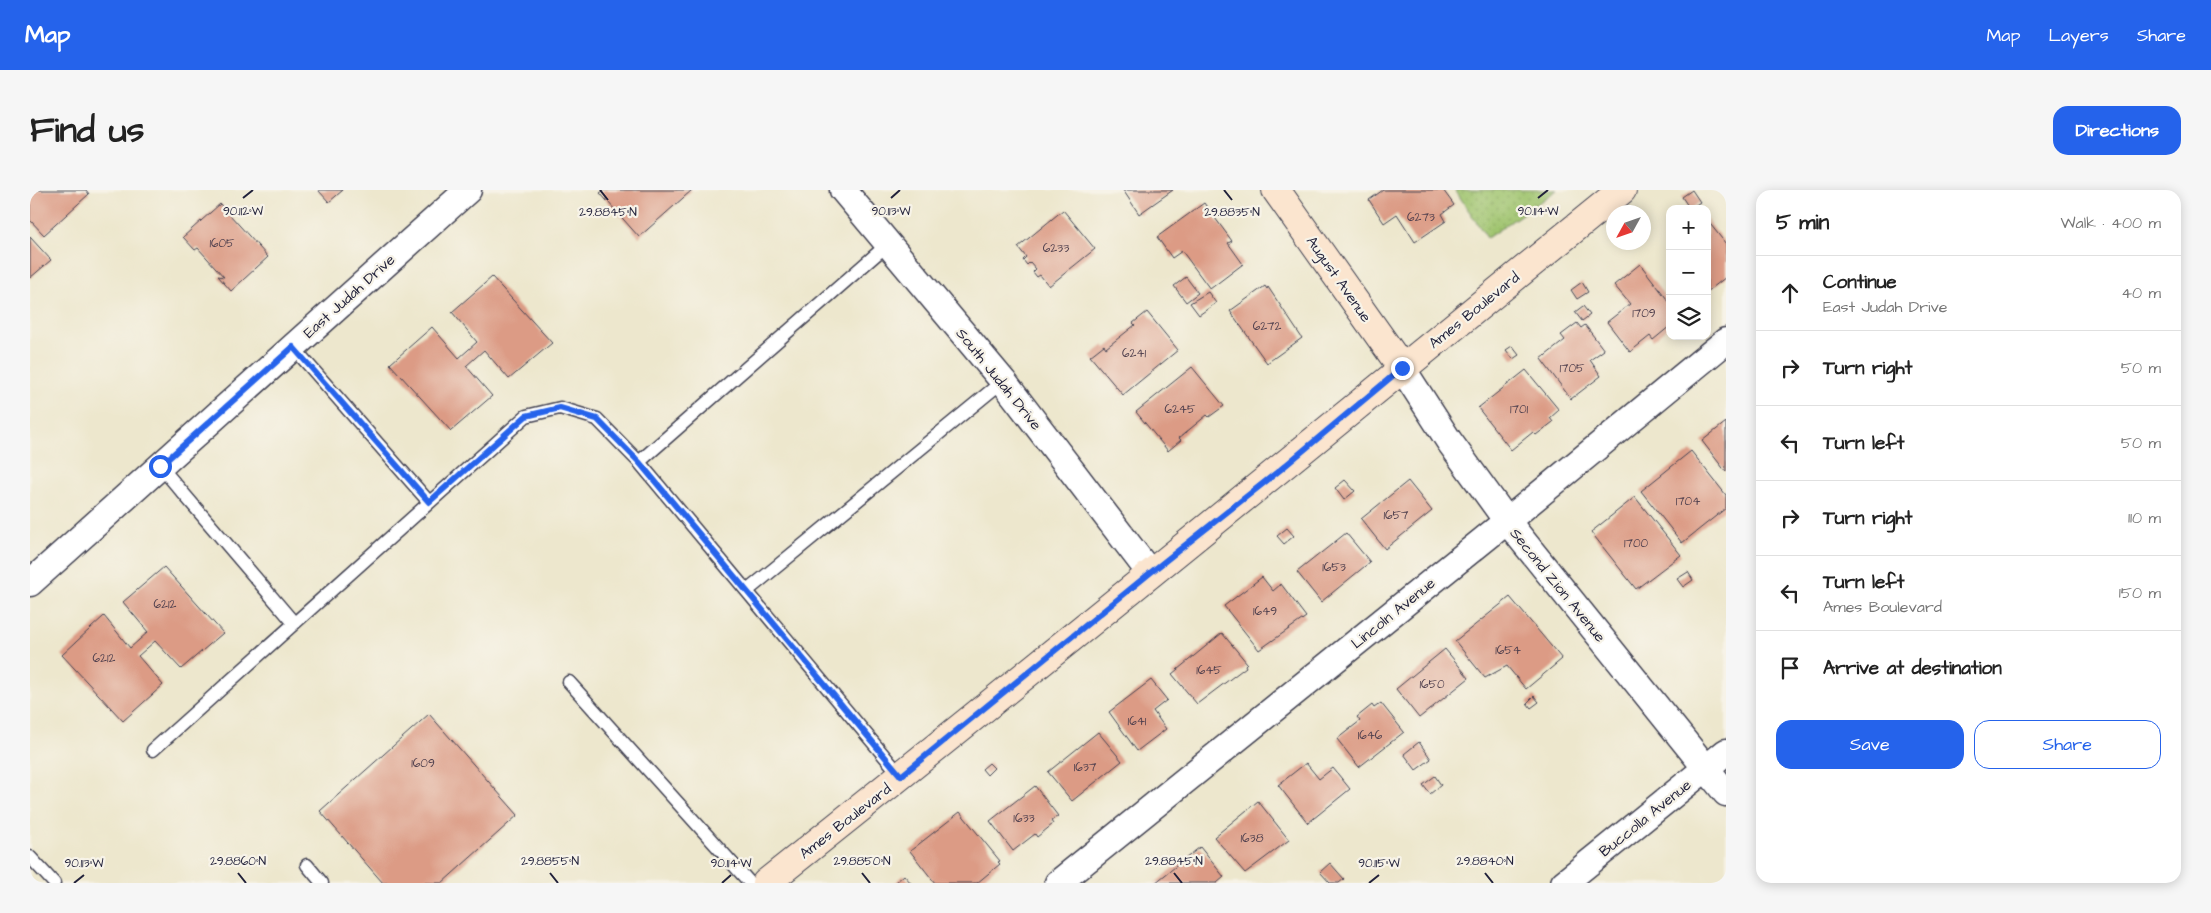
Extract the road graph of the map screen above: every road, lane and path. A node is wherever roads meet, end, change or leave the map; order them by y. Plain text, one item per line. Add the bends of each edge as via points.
1 (468, 190) edge
2 (843, 190) edge
3 (1276, 190) edge
4 (1622, 190) edge
5 (888, 244) junction
6 (1726, 341) edge
7 (293, 347) junction
8 (1402, 368) junction
9 (1003, 381) junction
10 (639, 462) junction
11 (160, 466) junction
12 (429, 502) junction
13 (1507, 521) junction
14 (1150, 573) junction
15 (30, 583) edge
16 (748, 591) junction
17 (294, 623) junction
18 (569, 682) dead end
19 (153, 750) dead end
20 (1716, 760) edge
21 (901, 776) junction
22 (1726, 793) edge
23 (30, 857) edge
24 (307, 865) dead end
25 (54, 883) edge
26 (322, 883) edge
27 (750, 883) edge
28 (766, 883) edge
29 (1058, 883) edge
30 (1564, 883) edge

1 - 7 street, East Judah Drive
2 - 5 street, South Judah Drive
3 - 8 street, August Avenue
4 - 8 street, Ames Boulevard
5 - 9 street, South Judah Drive
5 - 10 lane
6 - 13 street, Lincoln Avenue
7 - 11 street, East Judah Drive
7 - 12 lane
8 - 13 street, Second Zion Avenue via 1449,441
8 - 14 street, Ames Boulevard
9 - 14 street, South Judah Drive
9 - 16 lane
10 - 12 lane via 597,419 560,408 526,416
10 - 16 lane
11 - 15 street, East Judah Drive
11 - 17 lane
12 - 17 lane
13 - 20 street, Second Zion Avenue
13 - 29 street, Lincoln Avenue
14 - 21 street, Ames Boulevard
16 - 21 lane
17 - 19 lane
18 - 27 lane
20 - 22 street, Second Zion Avenue
20 - 30 street, Buccolla Avenue
21 - 28 street, Ames Boulevard
23 - 25 lane
24 - 26 lane

